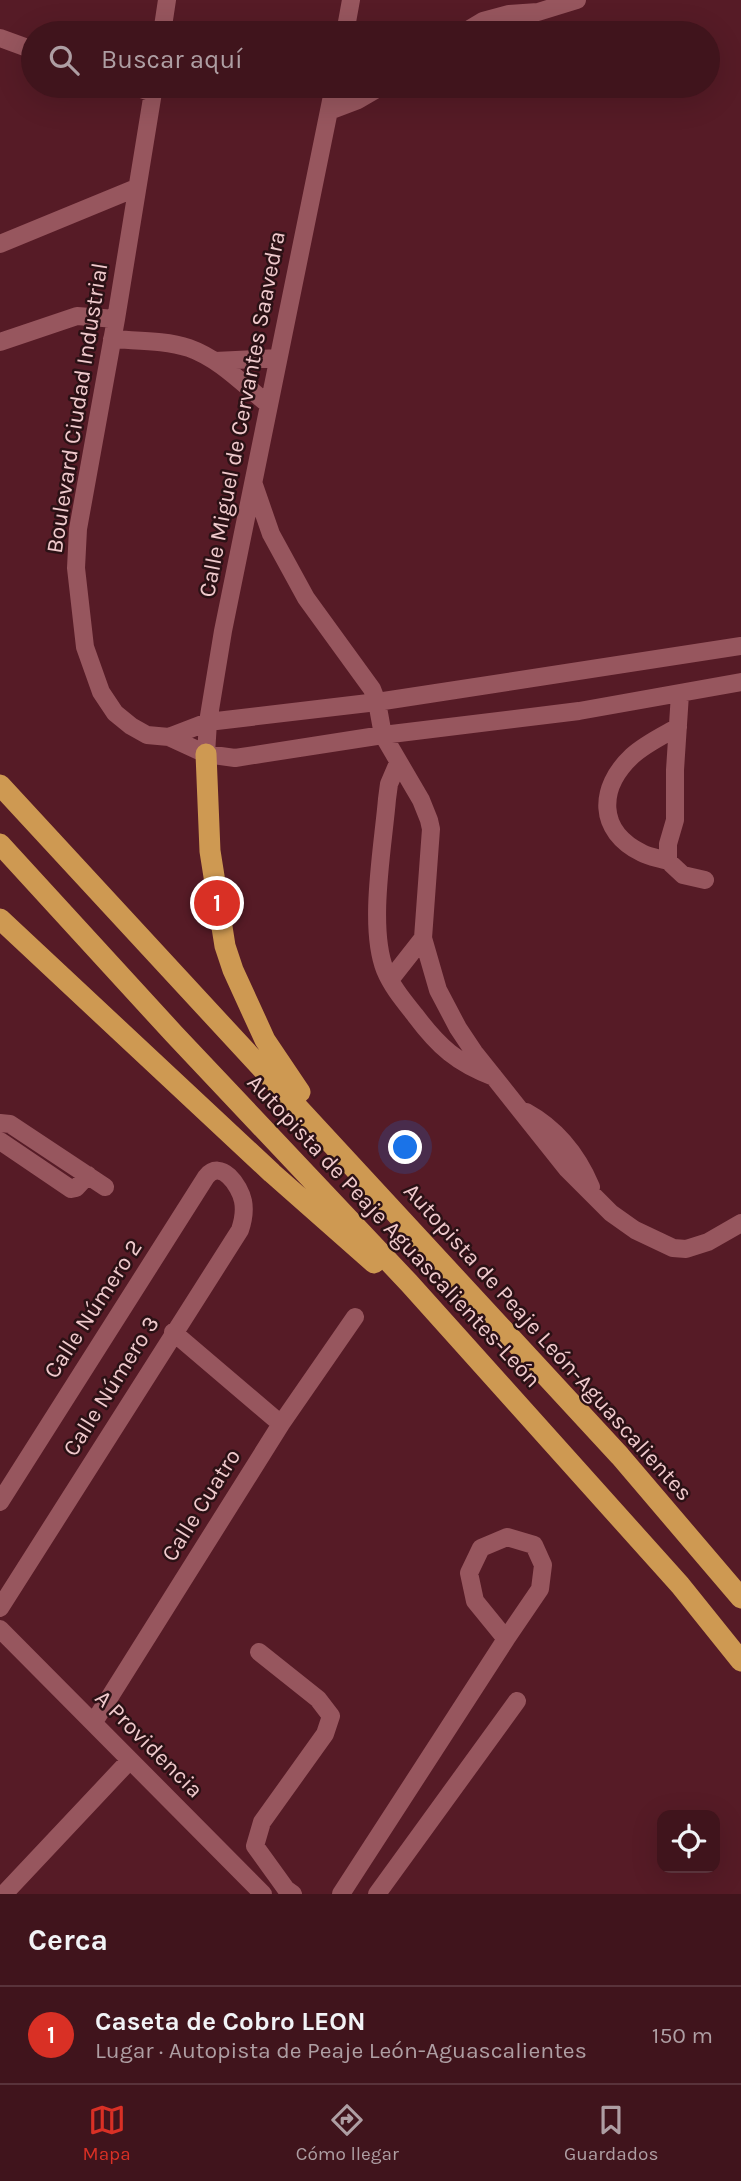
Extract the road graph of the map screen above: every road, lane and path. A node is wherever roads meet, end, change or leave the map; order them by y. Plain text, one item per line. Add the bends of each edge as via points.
1 (167, 0) edge
2 (352, 0) edge
3 (578, 0) edge
4 (164, 21) edge
5 (348, 21) edge
6 (483, 21) edge
7 (0, 38) edge
8 (21, 46) edge
9 (151, 98) edge
10 (332, 98) edge
11 (357, 98) edge
12 (329, 111) junction
13 (136, 188) junction
14 (0, 244) edge
15 (116, 319) junction
16 (113, 339) junction
17 (0, 342) edge
18 (278, 358) junction
19 (215, 361) junction
20 (269, 405) junction
21 (254, 485) junction
22 (741, 646) edge
23 (741, 682) edge
24 (680, 694) junction
25 (377, 702) junction
26 (208, 722) junction
27 (678, 727) junction
28 (383, 735) junction
29 (169, 737) junction
30 (206, 754) junction
31 (398, 762) junction
32 (0, 785) edge
33 (0, 844) edge
34 (668, 861) junction
35 (705, 880) dead end
36 (0, 919) edge
37 (423, 938) junction
38 (390, 981) junction
39 (494, 1077) junction
40 (0, 1123) edge
41 (0, 1140) edge
42 (88, 1175) junction
43 (238, 1186) joint
44 (105, 1187) dead end
45 (741, 1223) edge
46 (409, 1283) junction
47 (355, 1317) dead end
48 (173, 1332) junction
49 (281, 1424) junction
50 (620, 1456) junction
51 (0, 1502) edge
52 (741, 1598) edge
53 (0, 1608) edge
54 (0, 1629) edge
55 (506, 1639) junction
56 (259, 1652) dead end
57 (741, 1661) edge
58 (517, 1701) dead end
59 (94, 1722) junction
60 (130, 1760) junction
61 (4, 1894) edge
62 (263, 1894) edge
63 (292, 1894) edge
64 (341, 1894) edge
65 (377, 1894) edge

1 - 4 street
2 - 5 street
3 - 6 street
7 - 8 street
9 - 13 street, Boulevard Ciudad Industrial
10 - 12 street, Calle Miguel de Cervantes Saavedra
11 - 12 street
12 - 18 street, Calle Miguel de Cervantes Saavedra
13 - 14 street
13 - 15 street, Boulevard Ciudad Industrial
15 - 16 street, Boulevard Ciudad Industrial
15 - 17 street via 77,316
16 - 19 street via 175,345
16 - 29 street, Boulevard Ciudad Industrial via 79,529 76,568 85,648 101,692 115,713 147,735
18 - 19 street
18 - 20 street, Calle Miguel de Cervantes Saavedra
19 - 20 street
20 - 21 street, Calle Miguel de Cervantes Saavedra
21 - 25 street via 271,534 306,598 365,677
21 - 26 street, Calle Miguel de Cervantes Saavedra
22 - 25 street
23 - 24 street, Boulevard Ciudad Industrial
24 - 27 street
24 - 28 street, Boulevard Ciudad Industrial
25 - 26 street
25 - 28 street
26 - 29 street
26 - 30 street, Calle Miguel de Cervantes Saavedra
27 - 34 street via 676,820
27 - 34 street via 633,756 615,776 606,802 611,823 624,842
28 - 30 street, Boulevard Ciudad Industrial via 236,758
28 - 31 street
29 - 30 street, Boulevard Ciudad Industrial
30 - 50 highway via 210,851 223,935 233,970 265,1040 293,1083 534,1343 578,1395
31 - 37 street via 431,829
31 - 38 street via 389,784 378,907 379,949
32 - 50 highway, Autopista de Peaje León-Aguascalientes
33 - 46 highway, Autopista de Peaje Aguascalientes-León
34 - 35 street via 683,875
36 - 46 highway via 281,1181 382,1269
37 - 38 street
37 - 39 street via 438,990 458,1028
38 - 39 street via 445,1050 470,1068
39 - 45 street via 567,1169 635,1230 673,1248 686,1249
40 - 42 street via 10,1124
41 - 42 street via 71,1189
42 - 44 street
43 - 48 street, Calle Número 3 via 244,1210 240,1230
43 - 51 street, Calle Número 2 via 222,1171 210,1171
46 - 57 highway, Autopista de Peaje Aguascalientes-León via 680,1585
47 - 49 street, Calle Cuatro
48 - 49 street
48 - 53 street, Calle Número 3
49 - 59 street, Calle Cuatro
50 - 52 highway, Autopista de Peaje León-Aguascalientes
54 - 59 street, A Providencia
55 - 55 street via 540,1589 543,1565 534,1545 507,1537 481,1548 468,1573 475,1601
55 - 64 street
56 - 63 street via 318,1699 331,1716 324,1734 262,1822 255,1846
58 - 65 street
59 - 60 street, A Providencia
60 - 61 street
60 - 62 street, A Providencia

